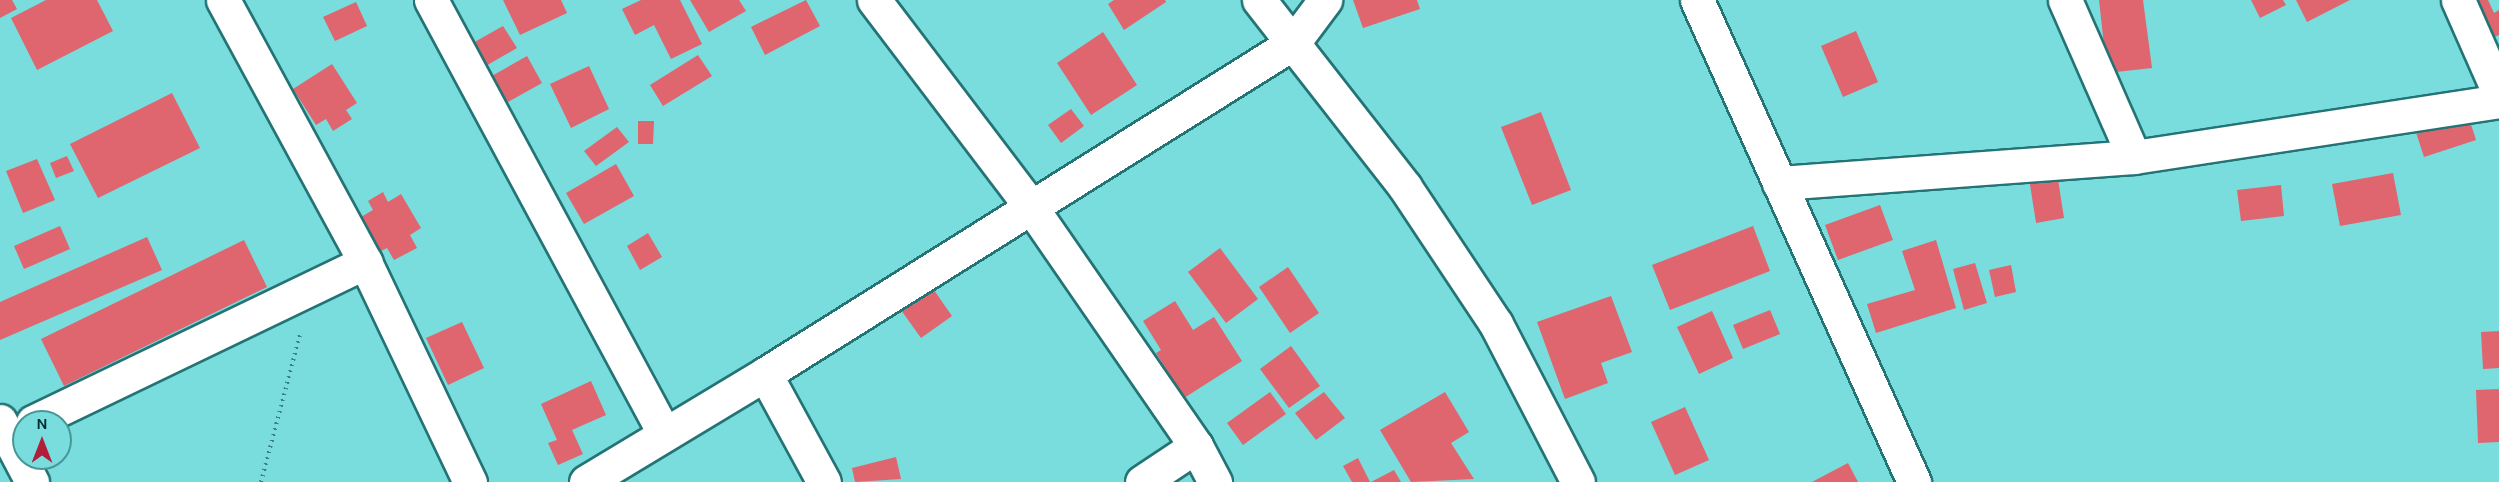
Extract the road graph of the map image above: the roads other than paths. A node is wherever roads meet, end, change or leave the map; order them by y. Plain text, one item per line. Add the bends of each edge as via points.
1 (223, 0) edge
2 (431, 0) edge
3 (874, 0) edge
4 (1259, 0) edge
5 (1325, 0) edge
6 (1697, 0) edge
7 (2065, 0) edge
8 (2458, 0) edge
9 (1293, 43) junction
10 (2499, 93) edge
11 (2499, 101) edge
12 (2134, 157) junction
13 (1779, 183) junction
14 (1031, 207) junction
15 (364, 262) junction
16 (765, 374) junction
17 (50, 410) edge
18 (665, 434) junction
19 (1196, 446) junction
20 (470, 482) edge
21 (585, 482) edge
22 (824, 482) edge
23 (1142, 482) edge
24 (1215, 482) edge
25 (1578, 482) edge
26 (1914, 482) edge

1 - 15 street
2 - 18 street
3 - 14 street
4 - 9 street
5 - 9 street
6 - 13 street
7 - 12 street
8 - 10 street
9 - 14 street
9 - 25 street via 1405,187 1496,324
11 - 12 street
12 - 13 street
13 - 26 street
14 - 16 street
14 - 19 street
15 - 17 street
15 - 20 street
16 - 18 street
16 - 22 street
18 - 21 street
19 - 23 street
19 - 24 street

